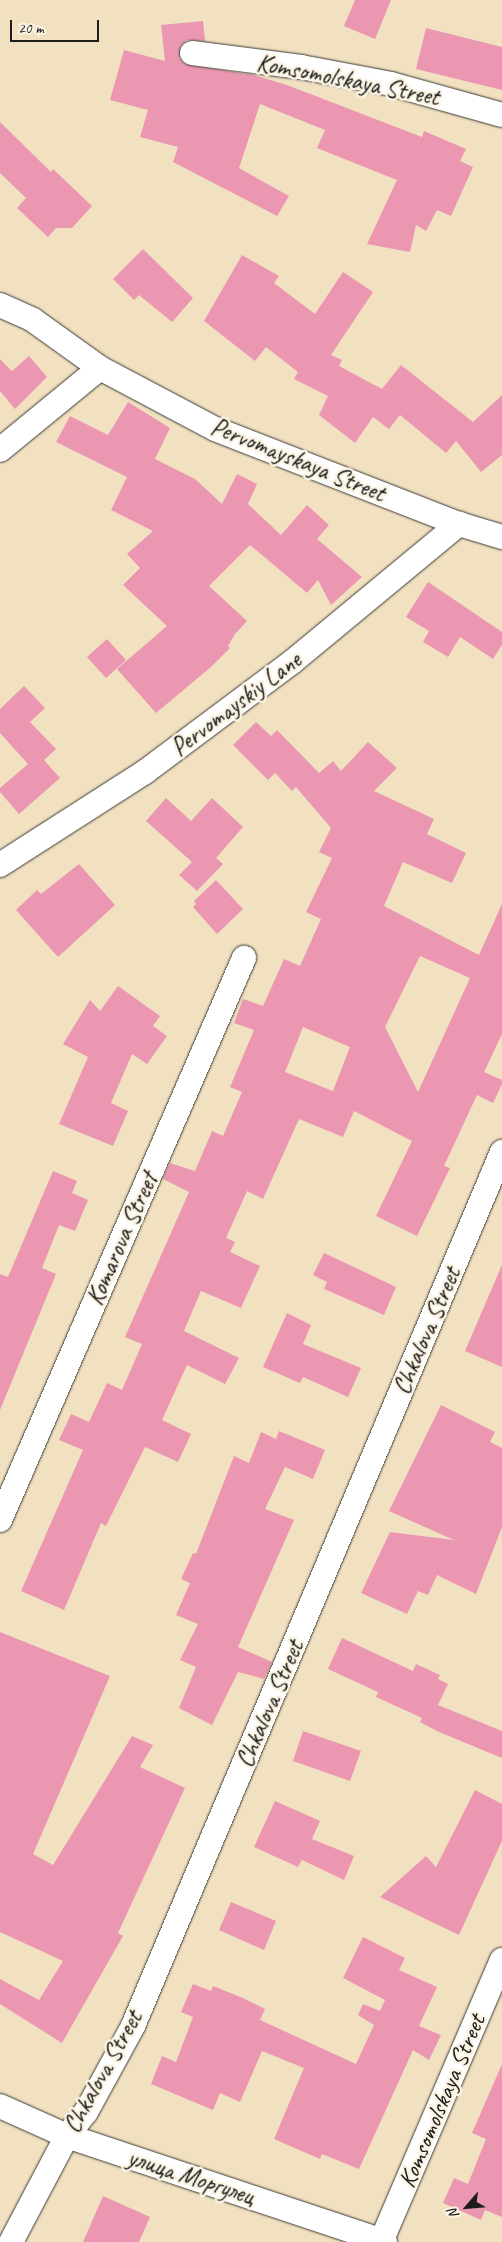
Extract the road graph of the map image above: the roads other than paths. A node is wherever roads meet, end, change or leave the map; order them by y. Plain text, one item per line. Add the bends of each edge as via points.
1 (192, 53) dead end
2 (502, 115) edge
3 (0, 305) edge
4 (100, 368) junction
5 (0, 450) edge
6 (459, 524) junction
7 (502, 537) edge
8 (0, 865) edge
9 (244, 958) dead end
10 (502, 1152) edge
11 (0, 1520) edge
12 (502, 1960) edge
13 (0, 2106) edge
14 (67, 2136) junction
15 (11, 2242) edge
16 (383, 2242) edge

1 - 2 street, Komsomolskaya Street via 301,67 391,84
3 - 4 street, Pervomayskaya Street via 33,320
4 - 5 street
4 - 6 street, Pervomayskaya Street via 215,430
6 - 7 street, Pervomayskaya Street
6 - 8 street, Pervomayskiy Lane via 292,662 145,772
9 - 11 street, Komarova Street
10 - 14 street, Chkalova Street via 133,2026 86,2112
12 - 16 street, Komsomolskaya Street
13 - 14 street, улица Моргулец
14 - 15 street, Chkalova Street
14 - 16 street, улица Моргулец

